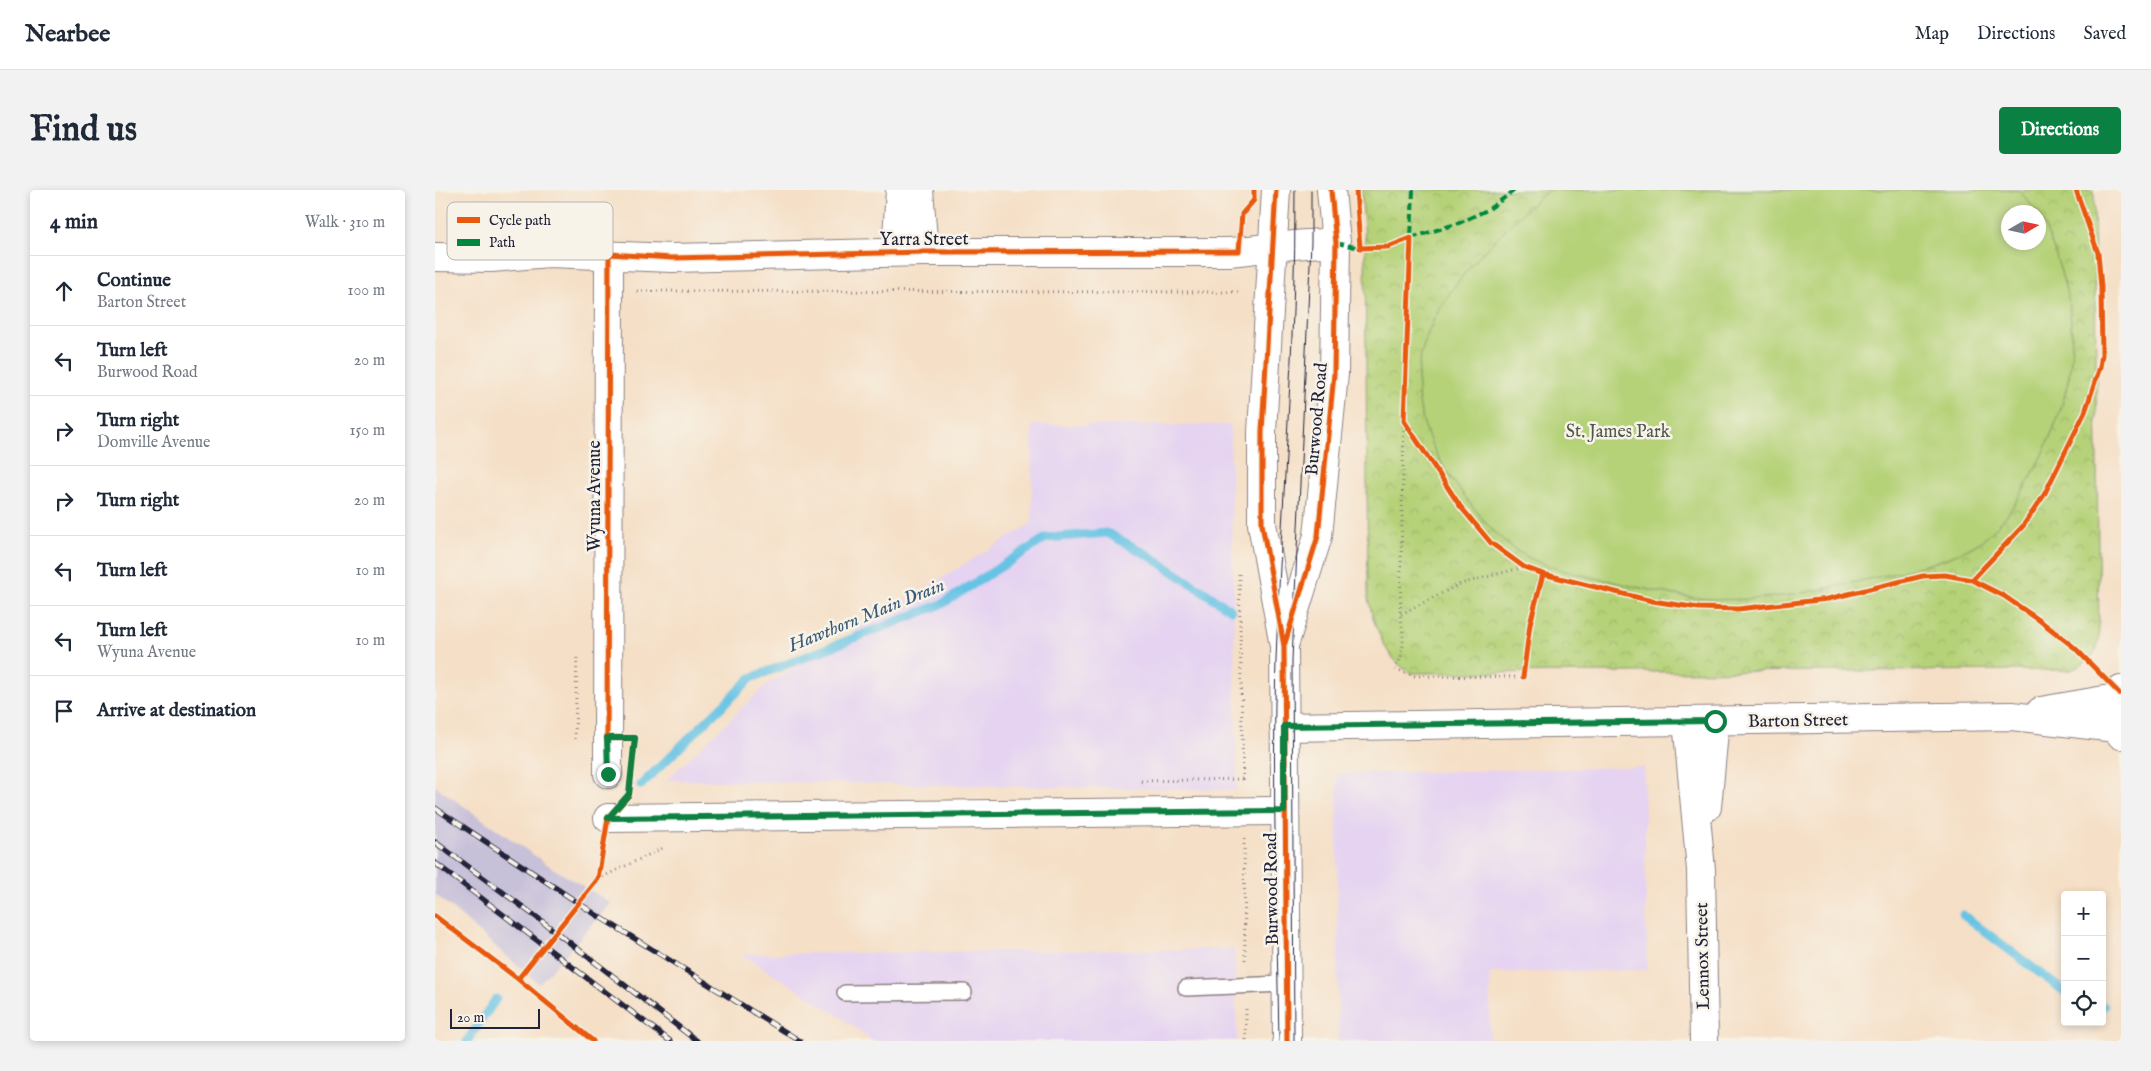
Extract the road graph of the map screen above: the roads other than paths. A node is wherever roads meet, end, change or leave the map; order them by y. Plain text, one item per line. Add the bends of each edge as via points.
1 (900, 190) edge
2 (919, 190) edge
3 (1276, 190) edge
4 (1331, 190) edge
5 (1335, 243) junction
6 (1273, 249) junction
7 (896, 252) junction
8 (923, 252) junction
9 (613, 254) edge
10 (609, 260) edge
11 (1284, 646) junction
12 (2118, 694) edge
13 (2012, 716) junction
14 (1687, 721) junction
15 (1715, 721) junction
16 (1284, 726) junction
17 (2118, 732) edge
18 (608, 774) dead end
19 (1284, 811) junction
20 (608, 818) dead end
21 (1701, 870) junction
22 (1286, 984) junction
23 (1186, 988) dead end
24 (964, 992) dead end
25 (845, 994) dead end
26 (1287, 1041) edge
27 (1704, 1041) edge

1 - 7 street
2 - 8 street
3 - 6 street, Burwood Road
4 - 5 street, Burwood Road
5 - 6 street, Yarra Street via 1311,242
5 - 11 street, Burwood Road via 1335,374 1318,536
6 - 8 street, Yarra Street
6 - 11 street, Burwood Road via 1262,432 1262,524
7 - 8 street, Yarra Street
7 - 9 street, Yarra Street via 672,258
10 - 18 street, Wyuna Avenue
11 - 16 street, Burwood Road
12 - 13 street, Barton Street
12 - 17 street via 2112,708
13 - 15 street, Barton Street
13 - 17 street, Barton Street
14 - 15 street, Barton Street
14 - 16 street, Barton Street
14 - 21 street, Lennox Street
15 - 21 street, Lennox Street
16 - 19 street, Burwood Road
19 - 20 street
19 - 22 street, Burwood Road
21 - 27 street, Lennox Street
22 - 23 lane
22 - 26 street, Burwood Road
24 - 25 lane

